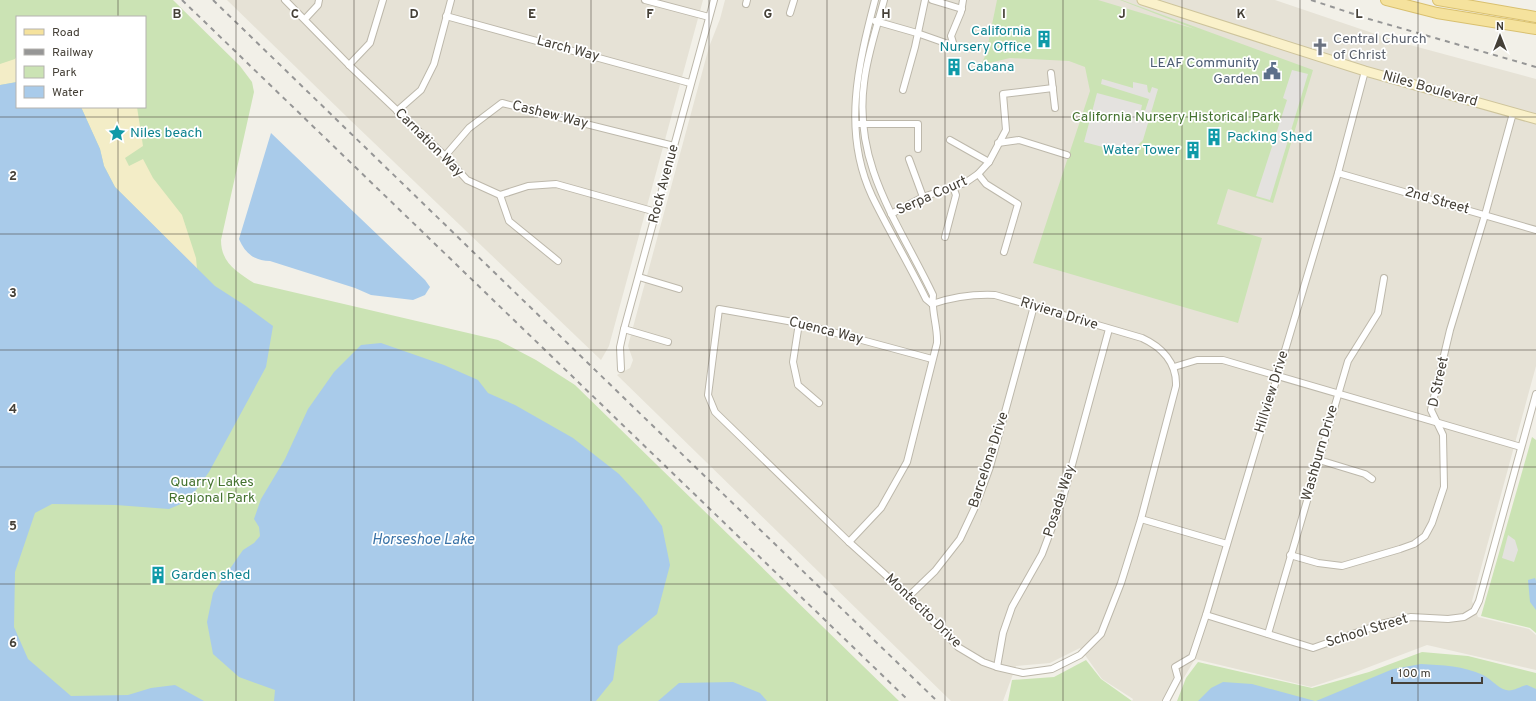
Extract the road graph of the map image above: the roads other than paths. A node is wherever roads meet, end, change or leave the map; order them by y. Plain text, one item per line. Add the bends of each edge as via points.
1 (285, 0) edge
2 (319, 0) edge
3 (383, 0) edge
4 (451, 0) edge
5 (645, 0) edge
6 (714, 0) edge
7 (794, 0) edge
8 (875, 0) edge
9 (884, 0) edge
10 (925, 0) edge
11 (932, 0) edge
12 (963, 0) edge
13 (1142, 0) edge
14 (1386, 0) edge
15 (1438, 0) edge
16 (962, 9) junction
17 (790, 13) dead end
18 (446, 16) junction
19 (709, 17) junction
20 (1536, 17) edge
21 (305, 19) junction
22 (870, 20) junction
23 (878, 22) junction
24 (1536, 29) edge
25 (917, 33) junction
26 (348, 65) junction
27 (1365, 70) junction
28 (1051, 73) dead end
29 (690, 83) junction
30 (1053, 88) junction
31 (903, 90) dead end
32 (1055, 108) dead end
33 (397, 111) junction
34 (1513, 113) junction
35 (1536, 119) edge
36 (855, 124) junction
37 (862, 124) junction
38 (950, 140) dead end
39 (998, 143) junction
40 (674, 146) junction
41 (918, 149) dead end
42 (1067, 154) dead end
43 (445, 156) junction
44 (909, 159) dead end
45 (989, 162) junction
46 (1338, 172) junction
47 (978, 174) junction
48 (953, 188) junction
49 (500, 195) junction
50 (923, 197) junction
51 (656, 212) junction
52 (891, 214) junction
53 (1485, 215) junction
54 (1536, 230) edge
55 (945, 237) dead end
56 (1004, 252) dead end
57 (558, 261) dead end
58 (639, 277) junction
59 (1384, 278) dead end
60 (679, 289) dead end
61 (932, 304) junction
62 (1034, 306) junction
63 (719, 309) joint
64 (799, 323) junction
65 (624, 329) junction
66 (1109, 329) junction
67 (668, 342) dead end
68 (932, 359) junction
69 (1174, 368) junction
70 (621, 369) dead end
71 (1277, 376) junction
72 (1338, 393) junction
73 (1536, 394) edge
74 (818, 403) dead end
75 (1437, 422) junction
76 (1521, 447) junction
77 (1319, 460) junction
78 (1372, 479) dead end
79 (1141, 519) junction
80 (849, 542) junction
81 (1227, 544) junction
82 (1290, 555) junction
83 (909, 596) junction
84 (1206, 615) junction
85 (1268, 634) junction
86 (997, 667) junction
87 (1166, 701) edge

1 - 21 street, Carnation Way
2 - 21 street via 318,5
3 - 26 street via 370,43
4 - 18 street
5 - 19 street
6 - 19 street, Rock Avenue
7 - 17 street
8 - 22 street
9 - 23 street
10 - 25 street
11 - 16 street
12 - 16 street
13 - 27 main road, Niles Boulevard
14 - 24 main road via 1450,15
15 - 20 main road
16 - 25 street via 951,36 954,46
18 - 29 street, Larch Way
18 - 33 street via 434,64 421,90
19 - 29 street, Rock Avenue
21 - 26 street, Carnation Way
22 - 23 street
22 - 36 street via 858,69
23 - 25 street
23 - 37 street via 864,84
25 - 31 street
26 - 33 street, Carnation Way
27 - 34 main road, Niles Boulevard
27 - 46 street, Hillview Drive
28 - 30 street
29 - 40 street, Rock Avenue
30 - 32 street
30 - 39 street, Serpa Court via 1003,94 1006,130
33 - 43 street, Carnation Way
34 - 35 main road, Niles Boulevard
34 - 53 street, D Street
36 - 37 street
36 - 61 street via 859,154 872,195 926,299
37 - 41 street via 918,124
37 - 52 street via 871,167
38 - 45 street
39 - 42 street via 1019,140
39 - 45 street, Serpa Court
40 - 43 street, Cashew Way via 502,102 469,128
40 - 51 street, Rock Avenue
43 - 49 street, Carnation Way via 467,180
44 - 50 street
45 - 47 street, Serpa Court
46 - 53 street, 2nd Street
46 - 71 street, Hillview Drive
47 - 48 street, Serpa Court
47 - 56 street via 986,184 1018,204
48 - 50 street, Serpa Court
48 - 55 street via 956,195
49 - 51 street via 528,186 556,184
49 - 57 street via 509,221
50 - 52 street, Serpa Court
51 - 58 street, Rock Avenue
52 - 61 street via 934,295
53 - 54 street, 2nd Street
53 - 75 street, D Street via 1450,330 1435,392 1431,410
58 - 60 street
58 - 65 street, Rock Avenue
59 - 72 street, Washburn Drive via 1378,314 1348,361
61 - 62 street, Riviera Drive via 972,294 995,295
61 - 68 street via 938,331
62 - 66 street, Riviera Drive
62 - 83 street, Barcelona Drive via 990,467 976,505 960,539 935,571
63 - 64 street, Cuenca Way
63 - 80 street, Montecito Drive via 708,395 715,412
64 - 68 street, Cuenca Way
64 - 74 street via 793,362 798,385
65 - 67 street
65 - 70 street, Rock Avenue via 620,347
66 - 69 street, Riviera Drive via 1154,344 1162,350
66 - 86 street, Posada Way via 1063,498 1042,554 1012,607 1003,633
68 - 80 street via 907,462 881,508
69 - 71 street via 1197,360 1223,360
69 - 79 street, Montecito Drive via 1176,386
71 - 72 street
71 - 81 street, Hillview Drive
72 - 75 street
72 - 77 street, Washburn Drive
73 - 76 street, School Street
75 - 76 street
75 - 82 street, D Street via 1443,435 1444,487 1432,523 1424,536 1414,544 1342,566 1318,563
76 - 85 street, School Street via 1501,527 1474,611 1464,617 1448,619 1411,617 1381,624 1313,648
77 - 78 street via 1364,474
77 - 82 street, Washburn Drive
79 - 81 street
79 - 86 street, Montecito Drive via 1121,583 1101,634 1080,655 1052,669 1023,673
80 - 83 street, Montecito Drive
81 - 84 street, Hillview Drive
82 - 85 street, Washburn Drive
83 - 86 street, Montecito Drive via 958,647
84 - 85 street, School Street
84 - 87 street, Hillview Drive via 1192,657 1175,668 1178,678

